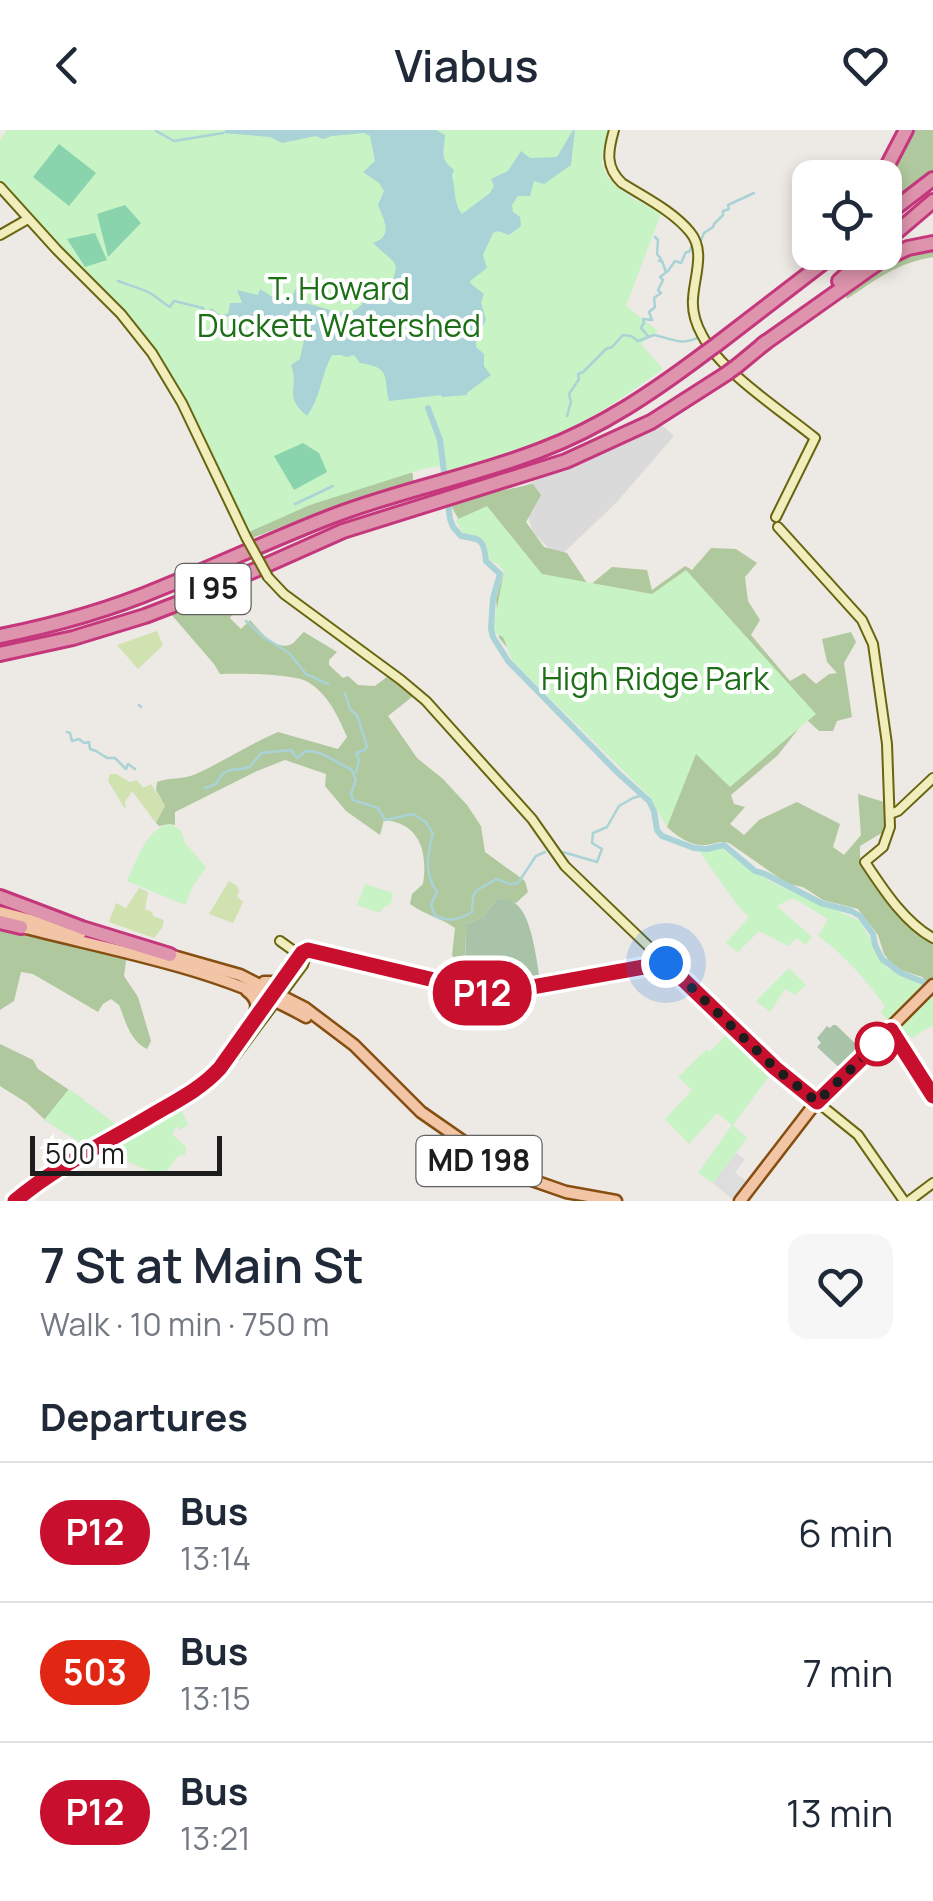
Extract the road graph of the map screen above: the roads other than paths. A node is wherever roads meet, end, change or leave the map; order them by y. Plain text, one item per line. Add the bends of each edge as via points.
1 (614, 130) edge
2 (906, 130) edge
3 (890, 160) edge
4 (933, 179) edge
5 (0, 187) edge
6 (933, 201) edge
7 (902, 203) edge
8 (28, 218) junction
9 (902, 227) edge
10 (0, 235) edge
11 (933, 244) edge
12 (807, 270) edge
13 (813, 270) edge
14 (851, 270) edge
15 (757, 313) junction
16 (762, 345) junction
17 (0, 636) edge
18 (0, 657) edge
19 (933, 778) edge
20 (890, 814) junction
21 (0, 898) edge
22 (0, 912) edge
23 (0, 921) edge
24 (21, 926) joint
25 (933, 938) edge
26 (280, 941) dead end
27 (326, 954) junction
28 (170, 955) junction
29 (666, 963) junction
30 (228, 970) junction
31 (294, 972) junction
32 (214, 977) junction
33 (932, 989) edge
34 (276, 996) junction
35 (292, 1001) junction
36 (252, 1024) junction
37 (890, 1029) junction
38 (933, 1096) edge
39 (817, 1102) junction
40 (406, 1103) junction
41 (933, 1183) edge
42 (568, 1197) edge
43 (17, 1201) edge
44 (616, 1201) edge
45 (740, 1201) edge
46 (906, 1201) edge

1 - 20 street via 608,158 614,175 694,237 693,308 708,345 815,438 781,522 870,634
2 - 3 highway
4 - 7 highway
5 - 8 street
6 - 9 highway
8 - 10 street
8 - 29 street, bridge via 152,353 268,577 426,701 566,866
11 - 16 highway via 882,260
12 - 15 highway
13 - 15 highway, I 95
14 - 16 highway, I 95
15 - 17 highway, I 95 via 649,394 538,452 313,523 115,606
16 - 18 highway, I 95 via 675,408 566,461 344,531 95,632
19 - 20 street
20 - 25 street via 886,842 865,862
21 - 28 highway
22 - 28 main road, MD 198
23 - 24 highway
24 - 32 main road, MD 198
26 - 31 street via 294,951
27 - 29 street via 493,994
27 - 31 street
27 - 31 street via 308,950
28 - 30 main road, MD 198
29 - 39 street
30 - 31 main road via 270,983
30 - 34 main road, MD 198
31 - 34 street
31 - 35 main road
32 - 34 main road, MD 198
32 - 36 main road via 253,996
33 - 37 main road
34 - 35 main road, MD 198
34 - 36 street
34 - 40 main road, MD 198 via 342,1042
34 - 43 street via 206,1086
35 - 40 main road, MD 198 via 343,1036
36 - 43 street via 200,1086 52,1172
37 - 38 street
37 - 39 main road
39 - 45 main road
39 - 46 street via 862,1139
40 - 42 main road, MD 198 via 506,1171
41 - 46 street
42 - 44 main road, MD 198

